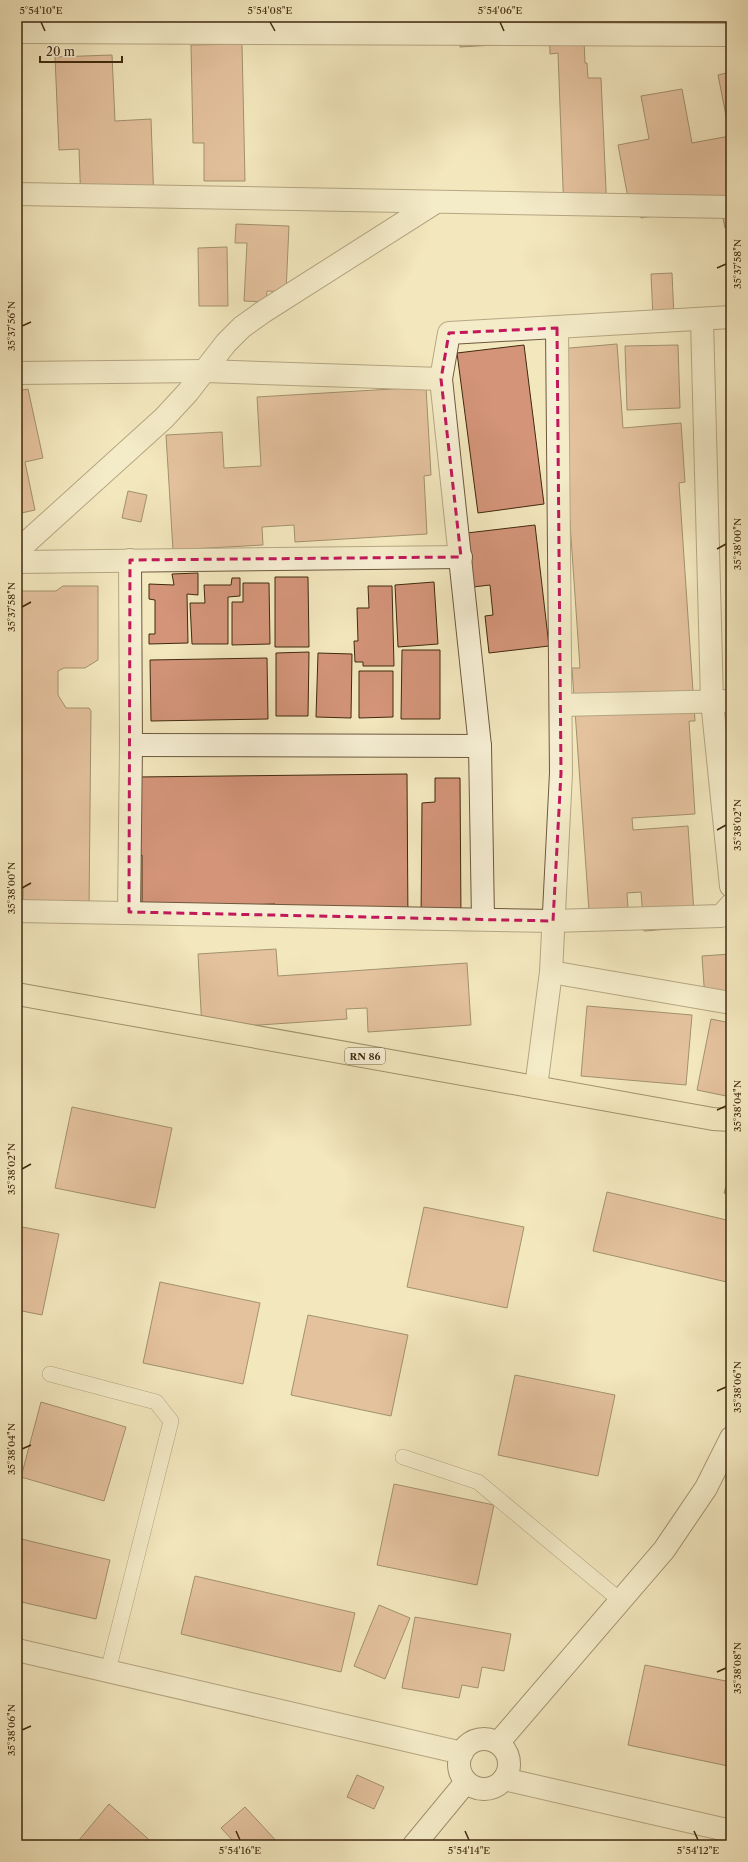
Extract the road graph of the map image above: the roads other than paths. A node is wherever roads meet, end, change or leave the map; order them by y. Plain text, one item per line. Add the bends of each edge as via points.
1 (22, 17) edge
2 (731, 35) edge
3 (17, 194) edge
4 (436, 202) junction
5 (731, 207) edge
6 (731, 317) edge
7 (702, 320) junction
8 (557, 328) junction
9 (205, 371) junction
10 (17, 373) edge
11 (441, 379) junction
12 (17, 550) edge
13 (461, 557) junction
14 (130, 560) junction
15 (17, 562) edge
16 (721, 701) edge
17 (561, 705) junction
18 (131, 745) junction
19 (480, 746) junction
20 (731, 886) edge
21 (731, 905) edge
22 (17, 911) edge
23 (129, 912) junction
24 (483, 919) junction
25 (553, 921) junction
26 (551, 972) junction
27 (17, 994) edge
28 (731, 1003) edge
29 (536, 1087) junction
30 (725, 1123) edge
31 (50, 1374) dead end
32 (731, 1438) edge
33 (403, 1458) dead end
34 (621, 1601) junction
35 (17, 1650) edge
36 (108, 1671) junction
37 (498, 1743) junction
38 (462, 1754) junction
39 (504, 1779) junction
40 (466, 1782) junction
41 (731, 1831) edge
42 (414, 1845) edge

1 - 2 street via 22,32
3 - 4 street
4 - 5 street
4 - 9 street via 252,319 226,343
6 - 7 street
7 - 8 street
7 - 16 street
8 - 11 street via 449,333
8 - 17 street
9 - 10 street
9 - 11 street
9 - 12 street via 164,418
11 - 13 street
13 - 14 street
13 - 19 street
14 - 15 street
14 - 18 street
16 - 17 street
16 - 20 street
17 - 25 street via 561,773
18 - 19 street
18 - 23 street
19 - 24 street
21 - 25 street via 721,916
22 - 23 street
23 - 24 street
24 - 25 street
25 - 26 street
26 - 28 street
26 - 29 street
27 - 29 main road, RN 86
29 - 30 main road, RN 86
31 - 36 lane via 156,1402 171,1421
32 - 34 street via 706,1488 664,1550
33 - 34 lane via 478,1482
34 - 37 street
35 - 36 street
36 - 38 street
37 - 38 street via 482,1739 466,1747
37 - 39 street via 507,1754 509,1762
38 - 40 street via 460,1770
39 - 40 street via 490,1788 482,1789
39 - 41 street
40 - 42 street

